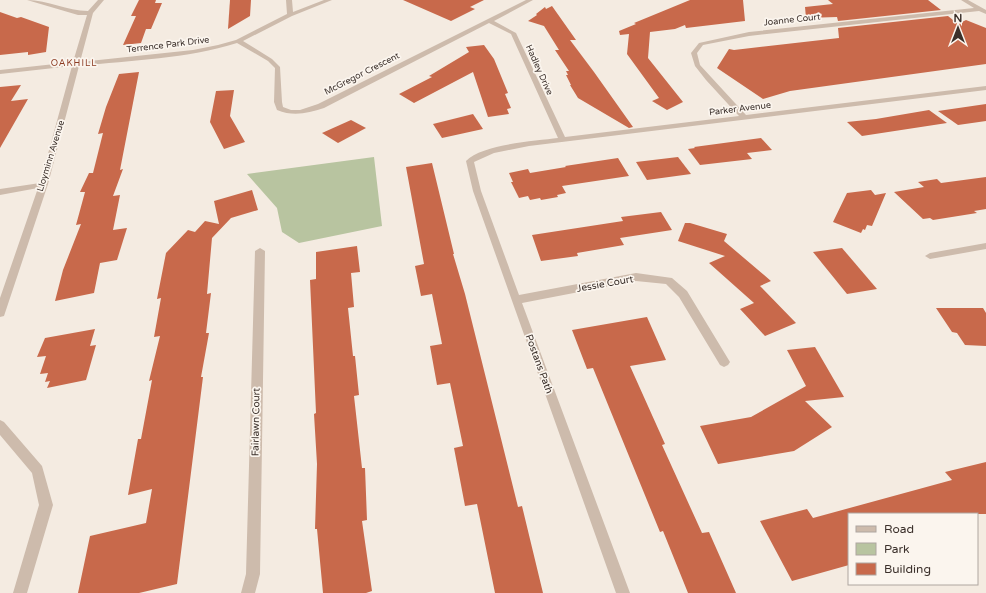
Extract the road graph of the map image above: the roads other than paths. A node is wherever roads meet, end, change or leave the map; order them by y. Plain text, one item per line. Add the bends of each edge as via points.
1 (30, 0) edge
2 (101, 0) edge
3 (289, 0) edge
4 (329, 0) edge
5 (530, 0) edge
6 (964, 0) edge
7 (979, 8) junction
8 (986, 12) edge
9 (90, 13) junction
10 (290, 15) junction
11 (488, 20) junction
12 (238, 41) junction
13 (77, 64) junction
14 (0, 72) edge
15 (986, 88) edge
16 (744, 117) junction
17 (562, 139) junction
18 (497, 150) joint
19 (42, 185) junction
20 (0, 192) edge
21 (986, 246) edge
22 (260, 251) dead end
23 (930, 256) dead end
24 (516, 300) junction
25 (0, 313) edge
26 (724, 362) dead end
27 (0, 426) edge
28 (20, 593) edge
29 (248, 593) edge
30 (623, 593) edge

1 - 9 street via 78,13
2 - 9 street, Lloyminn Avenue
3 - 10 street
4 - 10 street, Terrence Park Drive
5 - 11 street, McGregor Crescent
6 - 7 street
7 - 8 street
7 - 16 street, Joanne Court via 749,34 701,44 694,52 697,65
9 - 13 street, Lloyminn Avenue
10 - 12 street, Terrence Park Drive
11 - 12 street, McGregor Crescent via 321,106 302,112 287,112 280,108 278,68 270,60
11 - 17 street, Hadley Drive via 513,33
12 - 13 street, Terrence Park Drive via 219,48 193,52
13 - 14 street, Terrence Park Drive
13 - 19 street, Lloyminn Avenue
15 - 16 street, Parker Avenue
16 - 17 street, Parker Avenue
17 - 18 street, Parker Avenue
18 - 24 street, Postans Path via 470,161 477,191
19 - 20 street
19 - 25 street, Lloyminn Avenue
21 - 23 street
22 - 29 street, Fairlawn Court via 253,574
24 - 26 street, Jessie Court via 636,277 669,281 683,294
24 - 30 street, Postans Path
27 - 28 street via 38,470 46,505

